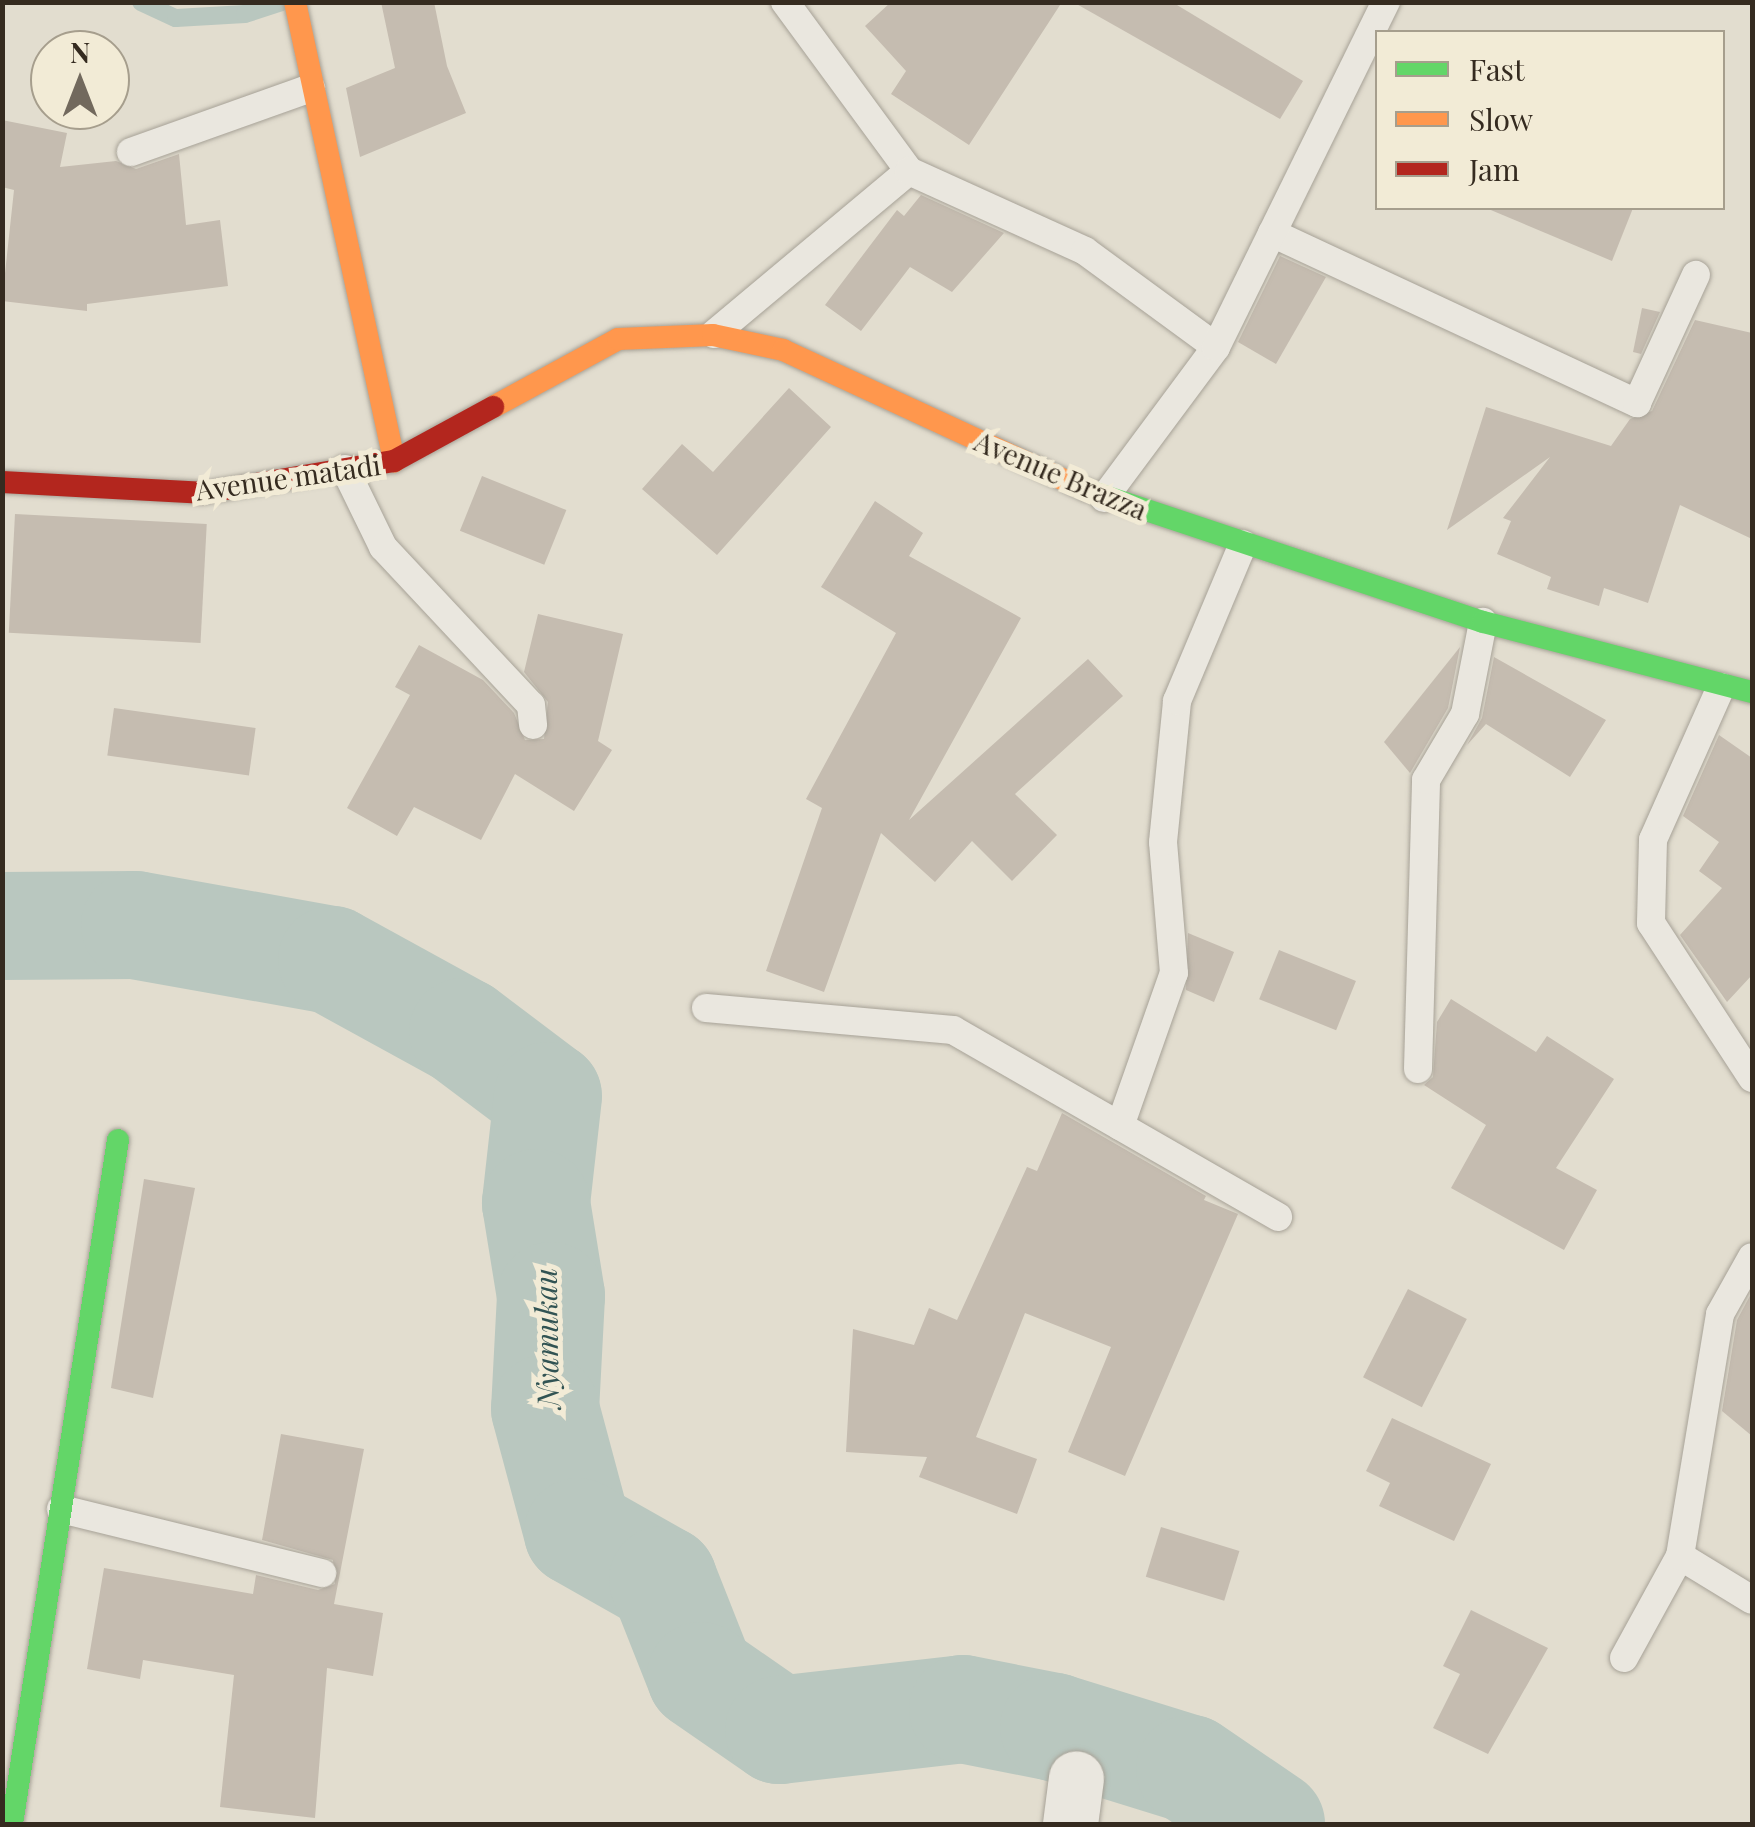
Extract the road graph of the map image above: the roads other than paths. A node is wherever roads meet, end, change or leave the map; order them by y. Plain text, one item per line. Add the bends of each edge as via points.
1 (785, 2) edge
2 (1386, 2) edge
3 (296, 14) edge
4 (311, 88) junction
5 (131, 152) dead end
6 (910, 171) junction
7 (1272, 233) junction
8 (1696, 275) dead end
9 (712, 335) junction
10 (1216, 347) junction
11 (394, 461) junction
12 (345, 469) junction
13 (2, 482) edge
14 (1104, 498) junction
15 (1243, 544) junction
16 (1483, 622) junction
17 (1721, 687) junction
18 (1752, 692) edge
19 (533, 726) dead end
20 (706, 1008) dead end
21 (1418, 1069) dead end
22 (1752, 1078) edge
23 (1120, 1126) junction
24 (118, 1140) dead end
25 (1278, 1217) dead end
26 (1752, 1257) edge
27 (61, 1508) junction
28 (1680, 1556) junction
29 (322, 1574) dead end
30 (1752, 1600) edge
31 (1624, 1658) dead end
32 (12, 1824) edge

1 - 6 lane
2 - 7 lane
3 - 4 street
4 - 5 lane
4 - 11 street
6 - 9 lane
6 - 10 lane via 1086,251
7 - 8 lane via 1637,403
7 - 10 lane
9 - 11 street, Avenue Brazza via 618,339
9 - 14 street, Avenue Brazza via 783,350
10 - 14 lane
11 - 12 street, Avenue matadi
12 - 13 street, Avenue matadi via 202,494
12 - 19 lane via 383,546 531,705
14 - 15 street, Avenue Brazza
15 - 16 street, Avenue Brazza
15 - 23 lane via 1178,701 1162,842 1174,973
16 - 17 street, Avenue Brazza
16 - 21 lane via 1465,714 1426,780
17 - 18 street, Avenue Brazza
17 - 22 lane via 1653,840 1651,923
20 - 23 lane via 953,1030
23 - 25 lane
24 - 27 street
26 - 28 lane via 1720,1314
27 - 29 lane
27 - 32 street
28 - 30 lane
28 - 31 lane

